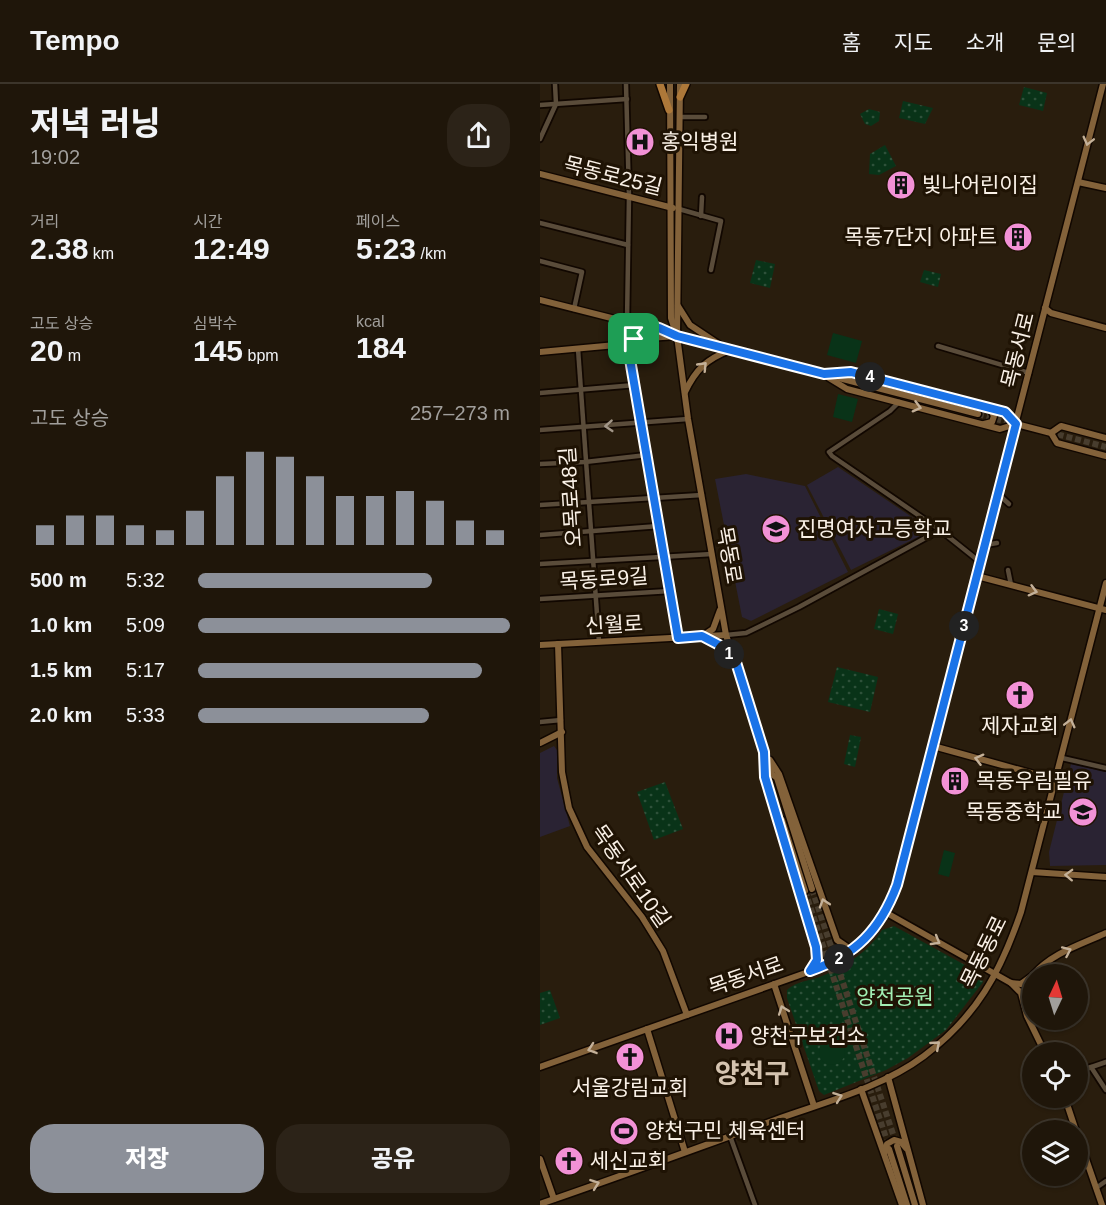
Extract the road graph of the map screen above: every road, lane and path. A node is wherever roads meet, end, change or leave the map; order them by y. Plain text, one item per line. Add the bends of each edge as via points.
1 (555, 84) edge
2 (626, 84) edge
3 (660, 84) edge
4 (670, 84) edge
5 (680, 84) edge
6 (686, 84) edge
7 (1103, 84) edge
8 (680, 97) junction
9 (627, 99) junction
10 (556, 104) junction
11 (540, 105) edge
12 (669, 110) junction
13 (680, 117) junction
14 (705, 117) dead end
15 (540, 139) edge
16 (540, 174) edge
17 (1078, 182) junction
18 (1106, 188) edge
19 (629, 196) junction
20 (702, 197) dead end
21 (675, 208) junction
22 (701, 216) junction
23 (540, 223) edge
24 (628, 245) junction
25 (540, 261) edge
26 (711, 270) dead end
27 (540, 300) edge
28 (676, 302) junction
29 (1045, 308) junction
30 (574, 309) junction
31 (627, 322) junction
32 (1106, 328) edge
33 (677, 336) junction
34 (630, 340) junction
35 (938, 346) dead end
36 (578, 349) junction
37 (726, 349) junction
38 (540, 352) edge
39 (1029, 373) junction
40 (824, 374) junction
41 (635, 385) junction
42 (580, 390) junction
43 (685, 392) junction
44 (540, 393) edge
45 (898, 402) junction
46 (990, 408) junction
47 (978, 414) tunnel mouth
48 (688, 419) junction
49 (641, 423) junction
50 (983, 424) junction
51 (1016, 424) junction
52 (582, 428) junction
53 (540, 430) edge
54 (1051, 433) junction
55 (1106, 438) edge
56 (646, 455) junction
57 (1106, 456) edge
58 (585, 462) junction
59 (540, 464) edge
60 (998, 494) junction
61 (702, 495) junction
62 (654, 498) junction
63 (588, 501) junction
64 (1009, 504) dead end
65 (540, 505) edge
66 (659, 526) junction
67 (940, 530) junction
68 (590, 531) junction
69 (540, 535) edge
70 (997, 543) dead end
71 (984, 545) junction
72 (712, 554) junction
73 (664, 556) junction
74 (592, 560) junction
75 (980, 562) junction
76 (540, 564) edge
77 (1008, 570) dead end
78 (977, 576) junction
79 (1106, 583) edge
80 (1011, 585) junction
81 (670, 591) junction
82 (595, 596) junction
83 (540, 600) edge
84 (721, 607) junction
85 (1103, 609) edge
86 (726, 635) junction
87 (702, 636) junction
88 (678, 638) junction
89 (599, 642) junction
90 (558, 644) junction
91 (540, 645) edge
92 (735, 659) junction
93 (561, 720) junction
94 (540, 722) edge
95 (562, 732) junction
96 (540, 743) edge
97 (933, 746) junction
98 (764, 752) junction
99 (1062, 758) junction
100 (1106, 768) edge
101 (771, 774) junction
102 (1056, 780) junction
103 (1032, 872) junction
104 (1106, 877) edge
105 (812, 889) tunnel mouth
106 (805, 891) tunnel mouth
107 (885, 912) junction
108 (1106, 933) edge
109 (853, 951) junction
110 (1043, 964) edge
111 (810, 971) junction
112 (995, 975) junction
113 (1011, 983) junction
114 (1022, 983) edge
115 (774, 984) junction
116 (1022, 998) edge
117 (687, 1015) junction
118 (647, 1029) junction
119 (1106, 1062) edge
120 (540, 1067) edge
121 (1090, 1067) joint
122 (888, 1077) junction
123 (861, 1089) junction
124 (1106, 1090) edge
125 (814, 1106) junction
126 (730, 1136) junction
127 (897, 1146) tunnel mouth
128 (890, 1149) tunnel mouth
129 (908, 1150) junction
130 (686, 1152) junction
131 (885, 1157) junction
132 (540, 1159) edge
133 (1088, 1164) edge
134 (1106, 1181) edge
135 (1096, 1188) junction
136 (554, 1199) junction
137 (540, 1204) edge
138 (755, 1205) edge
139 (902, 1205) edge
140 (908, 1205) edge
141 (915, 1205) edge
142 (923, 1205) edge
143 (1102, 1205) edge

1 - 10 street
2 - 9 street
3 - 12 main road
4 - 12 main road, 목동로
5 - 8 main road, 목동로
6 - 8 main road
7 -> 17 main road, 목동서로
8 - 13 main road, 목동로
9 - 10 street
9 - 19 street
10 - 11 street
10 - 15 street
12 - 21 main road, 목동로
13 - 14 street
13 - 21 main road, 목동로
16 - 19 main road, 목동로25길
17 - 18 main road
17 - 29 main road, 목동서로
19 - 21 main road, 목동로25길
19 - 24 street
20 - 22 street
21 - 22 street
21 - 28 main road, 목동로
21 - 33 main road, 목동로 via 671,318
22 - 26 street via 721,221
23 - 24 street
24 - 31 street
25 - 30 street via 582,272
27 - 30 main road
28 - 33 main road, 목동로
28 - 37 main road via 690,325
29 - 32 main road
29 - 39 main road, 목동서로
30 - 31 main road
31 - 33 main road via 633,320
31 - 34 main road via 640,329
33 - 34 main road
33 - 37 main road
33 - 43 main road, 목동로
34 - 36 main road
34 - 41 street
35 - 39 street
36 - 38 main road
36 - 42 street, 오목로48길
37 - 40 main road
43 -> 37 main road via 705,363
39 - 51 main road, 목동서로
40 - 45 main road via 847,389
40 - 46 main road via 851,372
40 - 47 main road
41 - 42 street
41 - 49 street
42 - 44 street
42 - 52 street, 오목로48길
43 - 48 main road, 목동로
45 -> 50 main road
45 - 67 street via 829,452
46 - 50 main road via 993,420
46 - 51 main road via 1005,412
48 - 49 street
48 - 61 main road, 목동로
49 -> 52 street
49 - 56 street
50 - 51 main road via 1000,429
51 - 54 main road
51 - 60 main road, 목동서로
52 - 53 street
52 - 58 street, 오목로48길
54 - 55 main road via 1061,426
54 - 57 main road via 1057,443
56 - 58 street
56 - 62 street
58 - 59 street
58 - 63 street, 오목로48길
60 - 64 street
60 - 71 main road, 목동서로
61 - 62 street
61 - 72 main road, 목동로
62 - 63 street
62 - 66 street
63 - 65 street
63 - 68 street, 오목로48길
66 - 68 street
66 - 73 street
67 - 75 street
67 - 86 street via 799,607 746,633
68 - 69 street
68 - 74 street, 오목로48길
70 - 71 street
71 - 75 main road, 목동서로
72 - 73 street
72 - 84 main road, 목동로
73 - 74 street
73 - 81 street
74 - 76 street
74 - 82 street, 오목로48길
75 - 78 main road, 목동서로
77 - 80 street
78 - 80 main road
78 - 97 main road, 목동서로
79 - 85 main road, 목동동로
80 -> 85 main road
81 - 82 street, 목동로9길
81 - 88 street
82 - 83 street, 목동로9길
82 - 89 street, 오목로48길
84 - 86 main road, 목동로
84 - 87 main road via 713,629
99 -> 85 main road, 목동동로
86 - 87 main road, 신월로
86 - 92 main road, 목동로
87 - 88 main road, 신월로
87 - 92 main road
88 - 89 main road, 신월로
89 - 90 main road, 신월로
90 - 91 main road, 신월로
90 - 93 main road, 목동서로10길
92 - 98 main road, 목동로
93 - 94 street
93 - 95 main road, 목동서로10길
95 - 96 main road
95 - 117 main road, 목동서로10길 via 564,785 576,825 587,847 642,917 663,951
102 -> 97 main road
97 - 107 main road, 목동서로 via 897,885
98 - 101 main road, 목동로
109 -> 98 main road via 837,940 779,774
98 - 111 main road via 765,777 816,947 817,960
99 - 100 street
99 - 102 main road, 목동동로
101 - 105 main road, 목동로 via 777,778
101 - 106 main road, 목동로
102 - 103 main road, 목동동로
104 -> 103 main road
103 - 112 main road, 목동동로 via 1010,945
107 - 109 main road, 목동서로
107 -> 112 main road
110 -> 108 main road
109 - 111 main road, 목동서로
111 - 115 main road, 목동서로
112 - 113 main road
122 -> 112 main road, 목동동로 via 924,1056 953,1031
113 - 114 main road
113 - 116 main road
115 - 117 main road, 목동서로
125 -> 115 main road
117 - 118 main road, 목동서로
118 -> 120 main road, 목동서로
118 - 130 main road
119 - 121 street
121 - 124 street
122 - 123 main road, 목동동로
122 - 129 main road
125 -> 123 main road, 목동동로
123 - 131 main road
125 - 126 main road, 목동동로
126 - 130 main road, 목동동로
126 - 138 street
127 - 141 main road
128 - 140 main road
129 - 131 main road via 899,1141 891,1141
129 - 142 main road
136 -> 130 main road, 목동동로
131 - 139 main road
132 - 136 main road
133 - 135 main road
134 - 135 street
135 - 143 main road
136 - 137 main road, 목동동로

